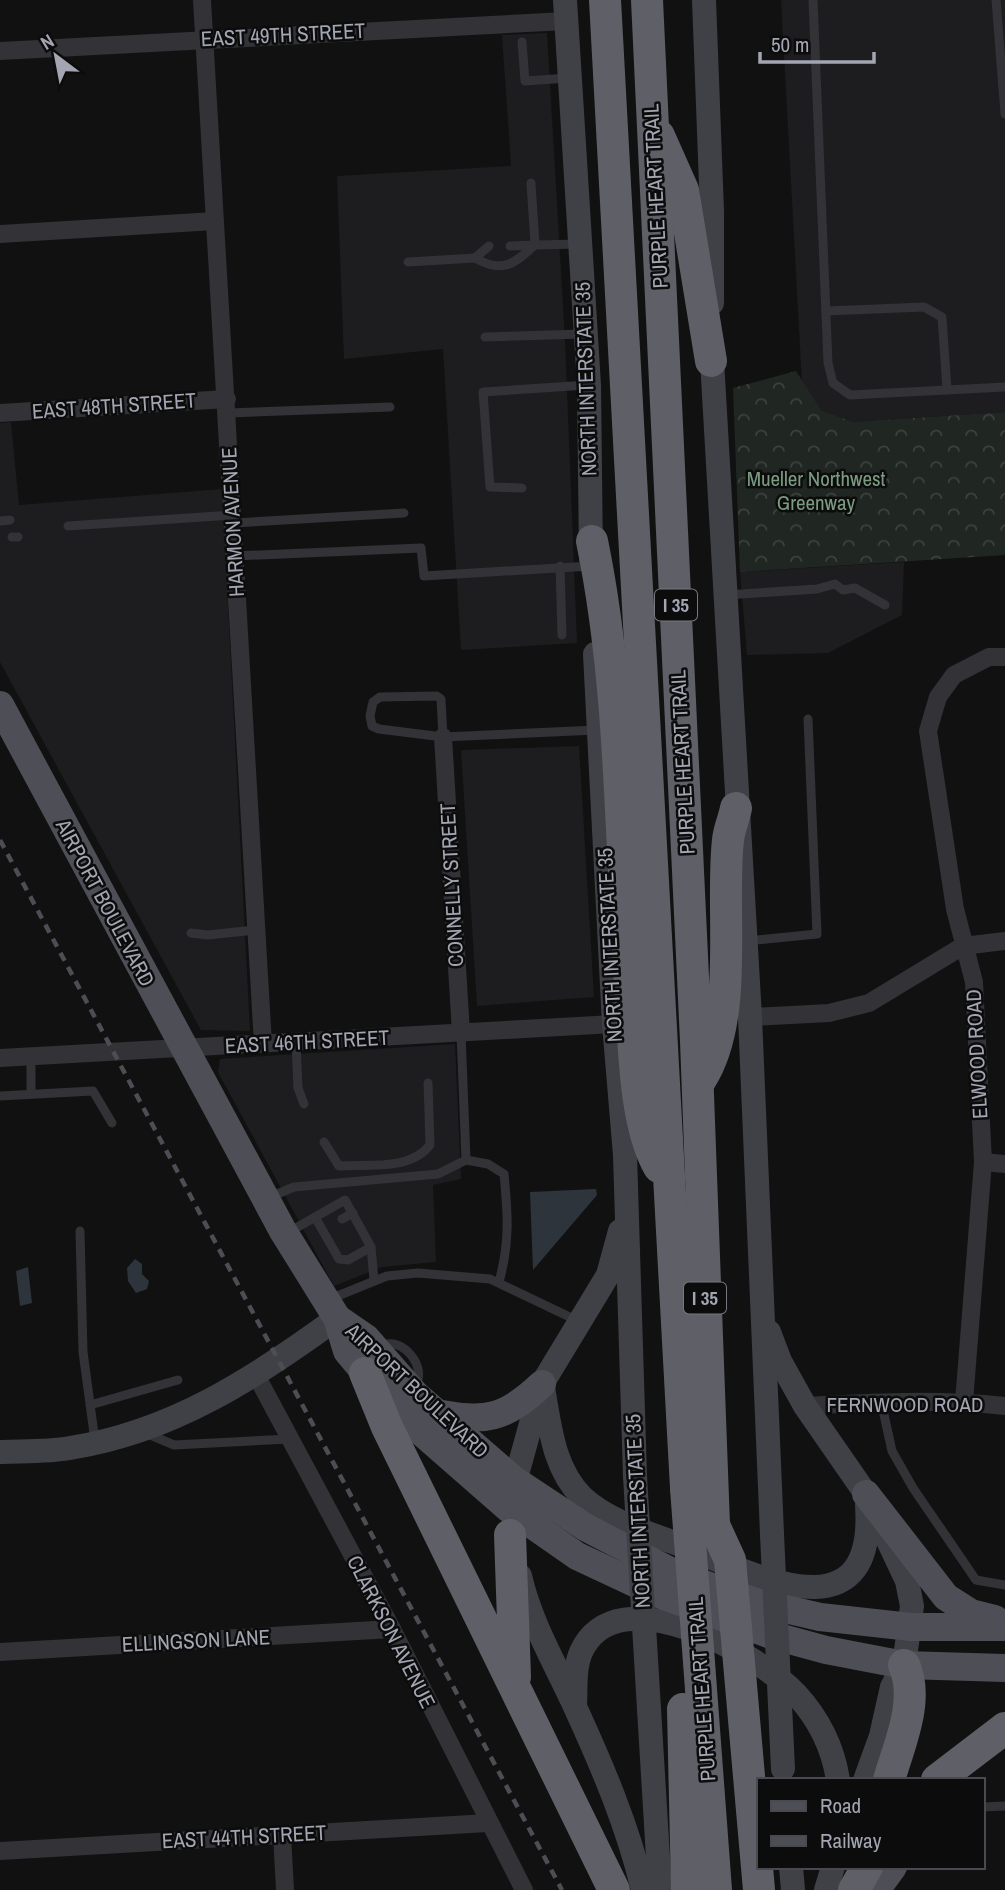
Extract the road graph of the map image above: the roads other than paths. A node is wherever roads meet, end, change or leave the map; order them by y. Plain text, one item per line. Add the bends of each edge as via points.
1 (202, 0) edge
2 (605, 0) edge
3 (647, 0) edge
4 (813, 0) edge
5 (996, 0) edge
6 (707, 7) edge
7 (566, 11) edge
8 (204, 39) junction
9 (522, 42) dead end
10 (0, 51) edge
11 (570, 78) junction
12 (1005, 114) edge
13 (652, 124) junction
14 (531, 183) dead end
15 (215, 221) junction
16 (0, 234) edge
17 (580, 244) junction
18 (535, 245) junction
19 (489, 246) dead end
20 (510, 246) dead end
21 (475, 258) junction
22 (408, 262) dead end
23 (826, 311) junction
24 (586, 334) junction
25 (485, 337) dead end
26 (711, 361) junction
27 (589, 385) junction
28 (1005, 387) edge
29 (947, 390) junction
30 (227, 406) junction
31 (390, 407) dead end
32 (0, 413) edge
33 (522, 488) dead end
34 (404, 513) dead end
35 (233, 519) junction
36 (68, 526) dead end
37 (592, 553) junction
38 (235, 556) junction
39 (559, 566) junction
40 (724, 595) junction
41 (886, 605) dead end
42 (562, 635) dead end
43 (1005, 657) edge
44 (0, 705) edge
45 (808, 719) dead end
46 (599, 730) junction
47 (443, 737) junction
48 (736, 808) junction
49 (255, 930) junction
50 (191, 933) dead end
51 (745, 941) junction
52 (1005, 941) edge
53 (963, 946) junction
54 (750, 1017) junction
55 (614, 1024) junction
56 (461, 1033) junction
57 (296, 1042) junction
58 (263, 1044) junction
59 (183, 1049) junction
60 (30, 1057) junction
61 (0, 1058) edge
62 (428, 1083) dead end
63 (697, 1086) junction
64 (31, 1094) junction
65 (0, 1096) edge
66 (304, 1104) dead end
67 (112, 1123) dead end
68 (324, 1142) dead end
69 (466, 1160) junction
70 (983, 1162) junction
71 (1005, 1164) edge
72 (671, 1189) junction
73 (265, 1199) junction
74 (626, 1207) junction
75 (353, 1213) junction
76 (315, 1217) junction
77 (342, 1219) dead end
78 (362, 1230) junction
79 (80, 1231) dead end
80 (285, 1235) junction
81 (351, 1236) dead end
82 (371, 1247) junction
83 (374, 1280) junction
84 (499, 1282) junction
85 (331, 1310) junction
86 (761, 1310) junction
87 (580, 1322) junction
88 (370, 1362) junction
89 (256, 1376) junction
90 (178, 1380) dead end
91 (542, 1384) junction
92 (881, 1401) junction
93 (964, 1402) junction
94 (90, 1405) junction
95 (805, 1406) junction
96 (1005, 1406) edge
97 (436, 1413) junction
98 (139, 1431) junction
99 (289, 1439) junction
100 (95, 1443) junction
101 (0, 1452) edge
102 (513, 1480) junction
103 (686, 1488) junction
104 (866, 1494) junction
105 (714, 1518) junction
106 (509, 1522) junction
107 (1005, 1586) edge
108 (1005, 1621) edge
109 (911, 1627) junction
110 (1005, 1627) edge
111 (391, 1629) junction
112 (0, 1652) edge
113 (904, 1665) junction
114 (1005, 1668) edge
115 (516, 1690) junction
116 (575, 1707) junction
117 (1005, 1730) edge
118 (784, 1775) edge
119 (837, 1778) edge
120 (866, 1778) edge
121 (890, 1778) edge
122 (940, 1778) edge
123 (966, 1778) edge
124 (1005, 1806) edge
125 (984, 1807) edge
126 (488, 1823) junction
127 (282, 1835) junction
128 (0, 1851) edge
129 (757, 1867) edge
130 (757, 1869) edge
131 (791, 1869) edge
132 (832, 1869) edge
133 (859, 1869) edge
134 (866, 1869) edge
135 (892, 1869) edge
136 (285, 1890) edge
137 (524, 1890) edge
138 (614, 1890) edge
139 (643, 1890) edge
140 (660, 1890) edge
141 (687, 1890) edge
142 (716, 1890) edge
143 (736, 1890) edge
144 (759, 1890) edge
145 (793, 1890) edge
146 (826, 1890) edge
147 (853, 1890) edge
148 (876, 1890) edge

1 - 8 street, HARMON AVENUE
2 - 72 highway, PURPLE HEART TRAIL / I 35
3 - 13 highway, PURPLE HEART TRAIL / I 35
4 - 23 lane
5 - 12 lane
6 - 26 main road
7 - 8 street, EAST 49TH STREET
7 - 11 main road, NORTH INTERSTATE 35
8 - 10 street, EAST 49TH STREET
8 - 15 street, HARMON AVENUE
9 - 11 lane via 525,81
11 - 17 main road, NORTH INTERSTATE 35
13 - 26 highway via 683,190
13 - 63 highway, PURPLE HEART TRAIL / I 35
14 - 18 lane
15 - 16 street
15 - 30 street, HARMON AVENUE
17 - 18 lane
17 - 24 main road, NORTH INTERSTATE 35
18 - 20 lane
18 - 21 lane via 514,265 489,266
19 - 21 lane
21 - 22 lane
23 - 29 lane via 833,383 850,396
23 - 29 lane via 934,310 942,317
24 - 25 lane
24 - 27 main road, NORTH INTERSTATE 35
26 - 40 main road
27 - 33 lane via 484,392 489,487
27 - 37 main road, NORTH INTERSTATE 35
28 - 29 lane
30 - 31 lane
30 - 32 street, EAST 48TH STREET
30 - 35 street, HARMON AVENUE
34 - 35 lane
35 - 36 lane
35 - 38 street, HARMON AVENUE
37 - 39 lane
37 - 46 main road, NORTH INTERSTATE 35
37 - 72 highway via 606,609 613,677 640,1097 650,1151
38 - 39 lane via 421,548 424,576
38 - 49 street, HARMON AVENUE
39 - 42 lane
40 - 41 lane via 835,584 843,590 855,588
40 - 48 main road
43 - 53 street, ELWOOD ROAD via 989,657 954,675 938,698 928,731
44 - 59 main road, AIRPORT BOULEVARD
45 - 51 lane via 817,933
46 - 47 lane
46 - 55 main road, NORTH INTERSTATE 35
47 - 47 lane via 441,699 437,696 373,702 372,726
47 - 56 street, CONNELLY STREET
48 - 51 main road
48 - 63 highway via 728,839 719,1037
49 - 50 lane
49 - 58 street, HARMON AVENUE
51 - 54 main road
52 - 53 street
53 - 54 street via 869,1003 829,1013
53 - 70 street, ELWOOD ROAD via 974,982
54 - 86 main road
55 - 56 street, EAST 46TH STREET
55 - 74 main road, NORTH INTERSTATE 35
56 - 57 street, EAST 46TH STREET
56 - 69 lane
57 - 58 street, EAST 46TH STREET
57 - 66 lane via 298,1088
58 - 59 street, EAST 46TH STREET
59 - 60 street, EAST 46TH STREET
59 - 73 main road, AIRPORT BOULEVARD
60 - 61 street, EAST 46TH STREET
60 - 64 lane
62 - 68 lane via 430,1145 413,1160 339,1166
63 - 105 highway, PURPLE HEART TRAIL / I 35
64 - 65 lane
64 - 67 lane via 93,1091
69 - 73 lane via 438,1174 294,1186
69 - 84 lane via 488,1164 504,1174 508,1248
70 - 71 street
70 - 93 street, ELWOOD ROAD
72 - 103 highway, PURPLE HEART TRAIL / I 35
73 - 80 main road, AIRPORT BOULEVARD
74 - 87 main road via 608,1275
74 - 140 main road, NORTH INTERSTATE 35, bridge via 635,1476
75 - 76 lane via 345,1200
75 - 77 lane
75 - 78 lane
76 - 80 lane
76 - 82 lane via 339,1259 348,1260
78 - 81 lane
78 - 82 lane
79 - 94 lane via 83,1352
80 - 85 main road, AIRPORT BOULEVARD
82 - 83 lane
83 - 84 lane via 418,1273
83 - 85 lane
84 - 87 lane
85 - 88 main road, AIRPORT BOULEVARD via 347,1351
85 - 89 main road
86 - 95 main road via 780,1361
86 - 118 main road, bridge
87 - 91 main road
88 - 97 main road, AIRPORT BOULEVARD via 412,1390
88 - 106 main road, AIRPORT BOULEVARD via 411,1424
88 - 115 highway
89 - 98 main road via 208,1404
89 - 99 street, CLARKSON AVENUE
90 - 94 lane
91 - 97 main road via 511,1410 492,1418
91 - 102 main road
91 - 104 main road via 558,1461 582,1496 618,1520 756,1576 801,1589 817,1589 845,1576 865,1552 869,1535
92 - 93 street, FERNWOOD ROAD
92 - 95 street, FERNWOOD ROAD
92 - 107 lane via 892,1451 913,1488 976,1580
93 - 96 street, FERNWOOD ROAD
94 - 100 lane
95 - 104 main road
97 - 102 main road, AIRPORT BOULEVARD
98 - 99 lane via 173,1445
98 - 100 main road
99 - 111 street, CLARKSON AVENUE
100 - 101 main road via 69,1449
102 - 106 main road
102 - 109 main road, AIRPORT BOULEVARD via 585,1527 678,1575 820,1618
103 - 141 highway, PURPLE HEART TRAIL / I 35, bridge via 677,1553
103 - 142 highway, PURPLE HEART TRAIL / I 35, bridge
104 - 108 main road via 946,1597 971,1613
104 - 109 main road via 907,1581
105 - 129 highway, PURPLE HEART TRAIL / I 35, bridge via 730,1560
105 - 143 highway, PURPLE HEART TRAIL / I 35
106 - 113 main road, AIRPORT BOULEVARD via 656,1593 771,1635
106 - 115 highway
106 - 116 main road via 523,1592
109 - 110 main road, AIRPORT BOULEVARD
109 - 113 main road
111 - 112 street, ELLINGSON LANE
111 - 126 street, CLARKSON AVENUE
113 - 114 main road, AIRPORT BOULEVARD
113 - 120 main road via 892,1687
113 - 121 highway via 909,1705
115 - 138 highway
116 - 119 main road via 581,1651 605,1627 630,1620 688,1628 743,1653 795,1693 822,1731
116 - 139 main road via 625,1826
117 - 122 highway
117 - 123 main road
124 - 125 lane
126 - 127 street, EAST 44TH STREET
126 - 137 street, CLARKSON AVENUE
127 - 128 street, EAST 44TH STREET
127 - 136 street
130 - 144 highway, PURPLE HEART TRAIL / I 35, bridge
131 - 145 main road
132 - 146 main road
133 - 147 highway
134 - 147 highway
135 - 148 main road

